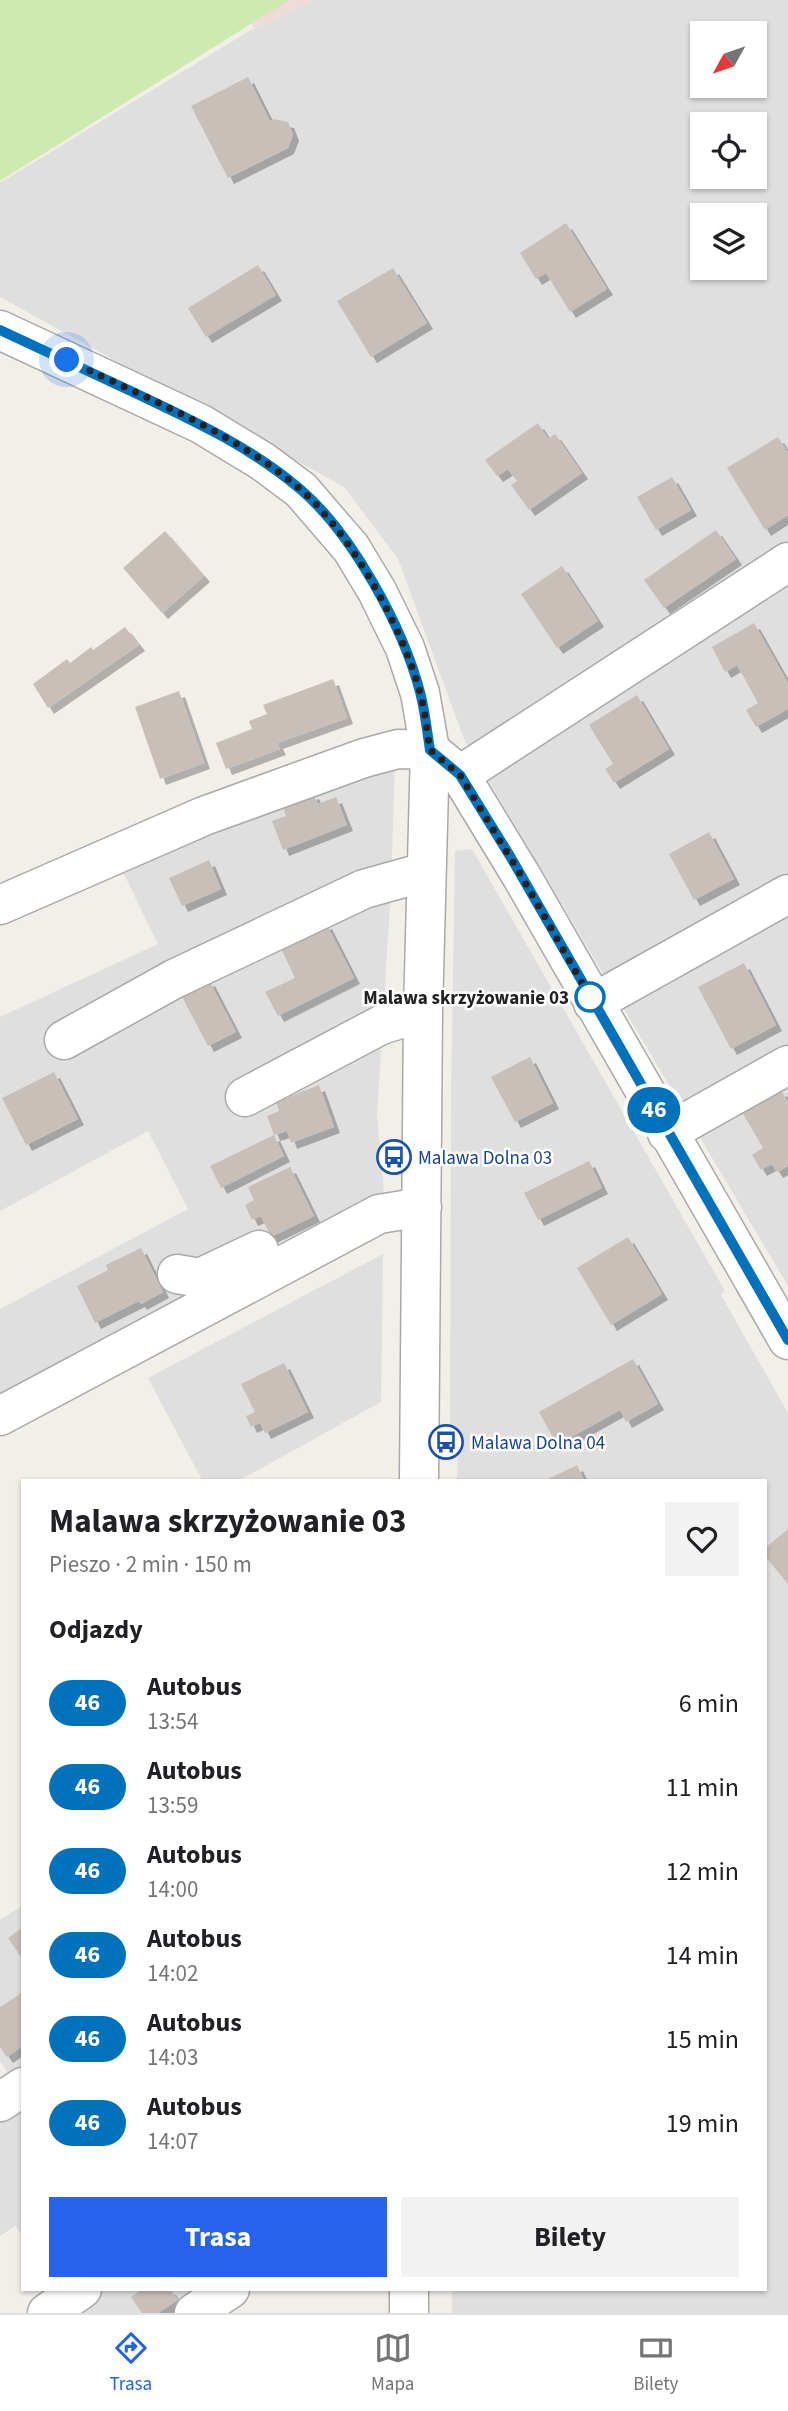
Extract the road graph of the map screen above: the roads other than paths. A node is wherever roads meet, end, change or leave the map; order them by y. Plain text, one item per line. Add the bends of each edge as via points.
1 (0, 330) edge
2 (788, 562) edge
3 (430, 750) junction
4 (460, 775) junction
5 (425, 872) junction
6 (788, 894) edge
7 (0, 905) edge
8 (593, 1003) junction
9 (422, 1012) junction
10 (64, 1041) dead end
11 (788, 1065) edge
12 (245, 1097) dead end
13 (667, 1133) junction
14 (423, 1196) junction
15 (177, 1274) dead end
16 (787, 1337) edge
17 (0, 1416) edge
18 (419, 1479) edge
19 (21, 2088) edge
20 (0, 2102) edge
21 (79, 2291) edge
22 (227, 2291) edge
23 (408, 2291) edge
24 (47, 2313) edge
25 (194, 2313) edge
26 (408, 2313) edge

1 - 3 street via 201,424 301,490 351,548 405,648 417,682
2 - 4 street
3 - 4 street
3 - 5 street
3 - 7 street via 398,749 351,762 204,816
4 - 8 street
5 - 9 street
5 - 10 street via 364,889 174,979
6 - 8 street
8 - 13 street
9 - 12 street via 381,1025
9 - 14 street
11 - 13 street
13 - 16 street
14 - 15 street via 375,1194 200,1279
14 - 17 street via 379,1214
14 - 18 street
19 - 20 street
21 - 24 street
22 - 25 street
23 - 26 street

